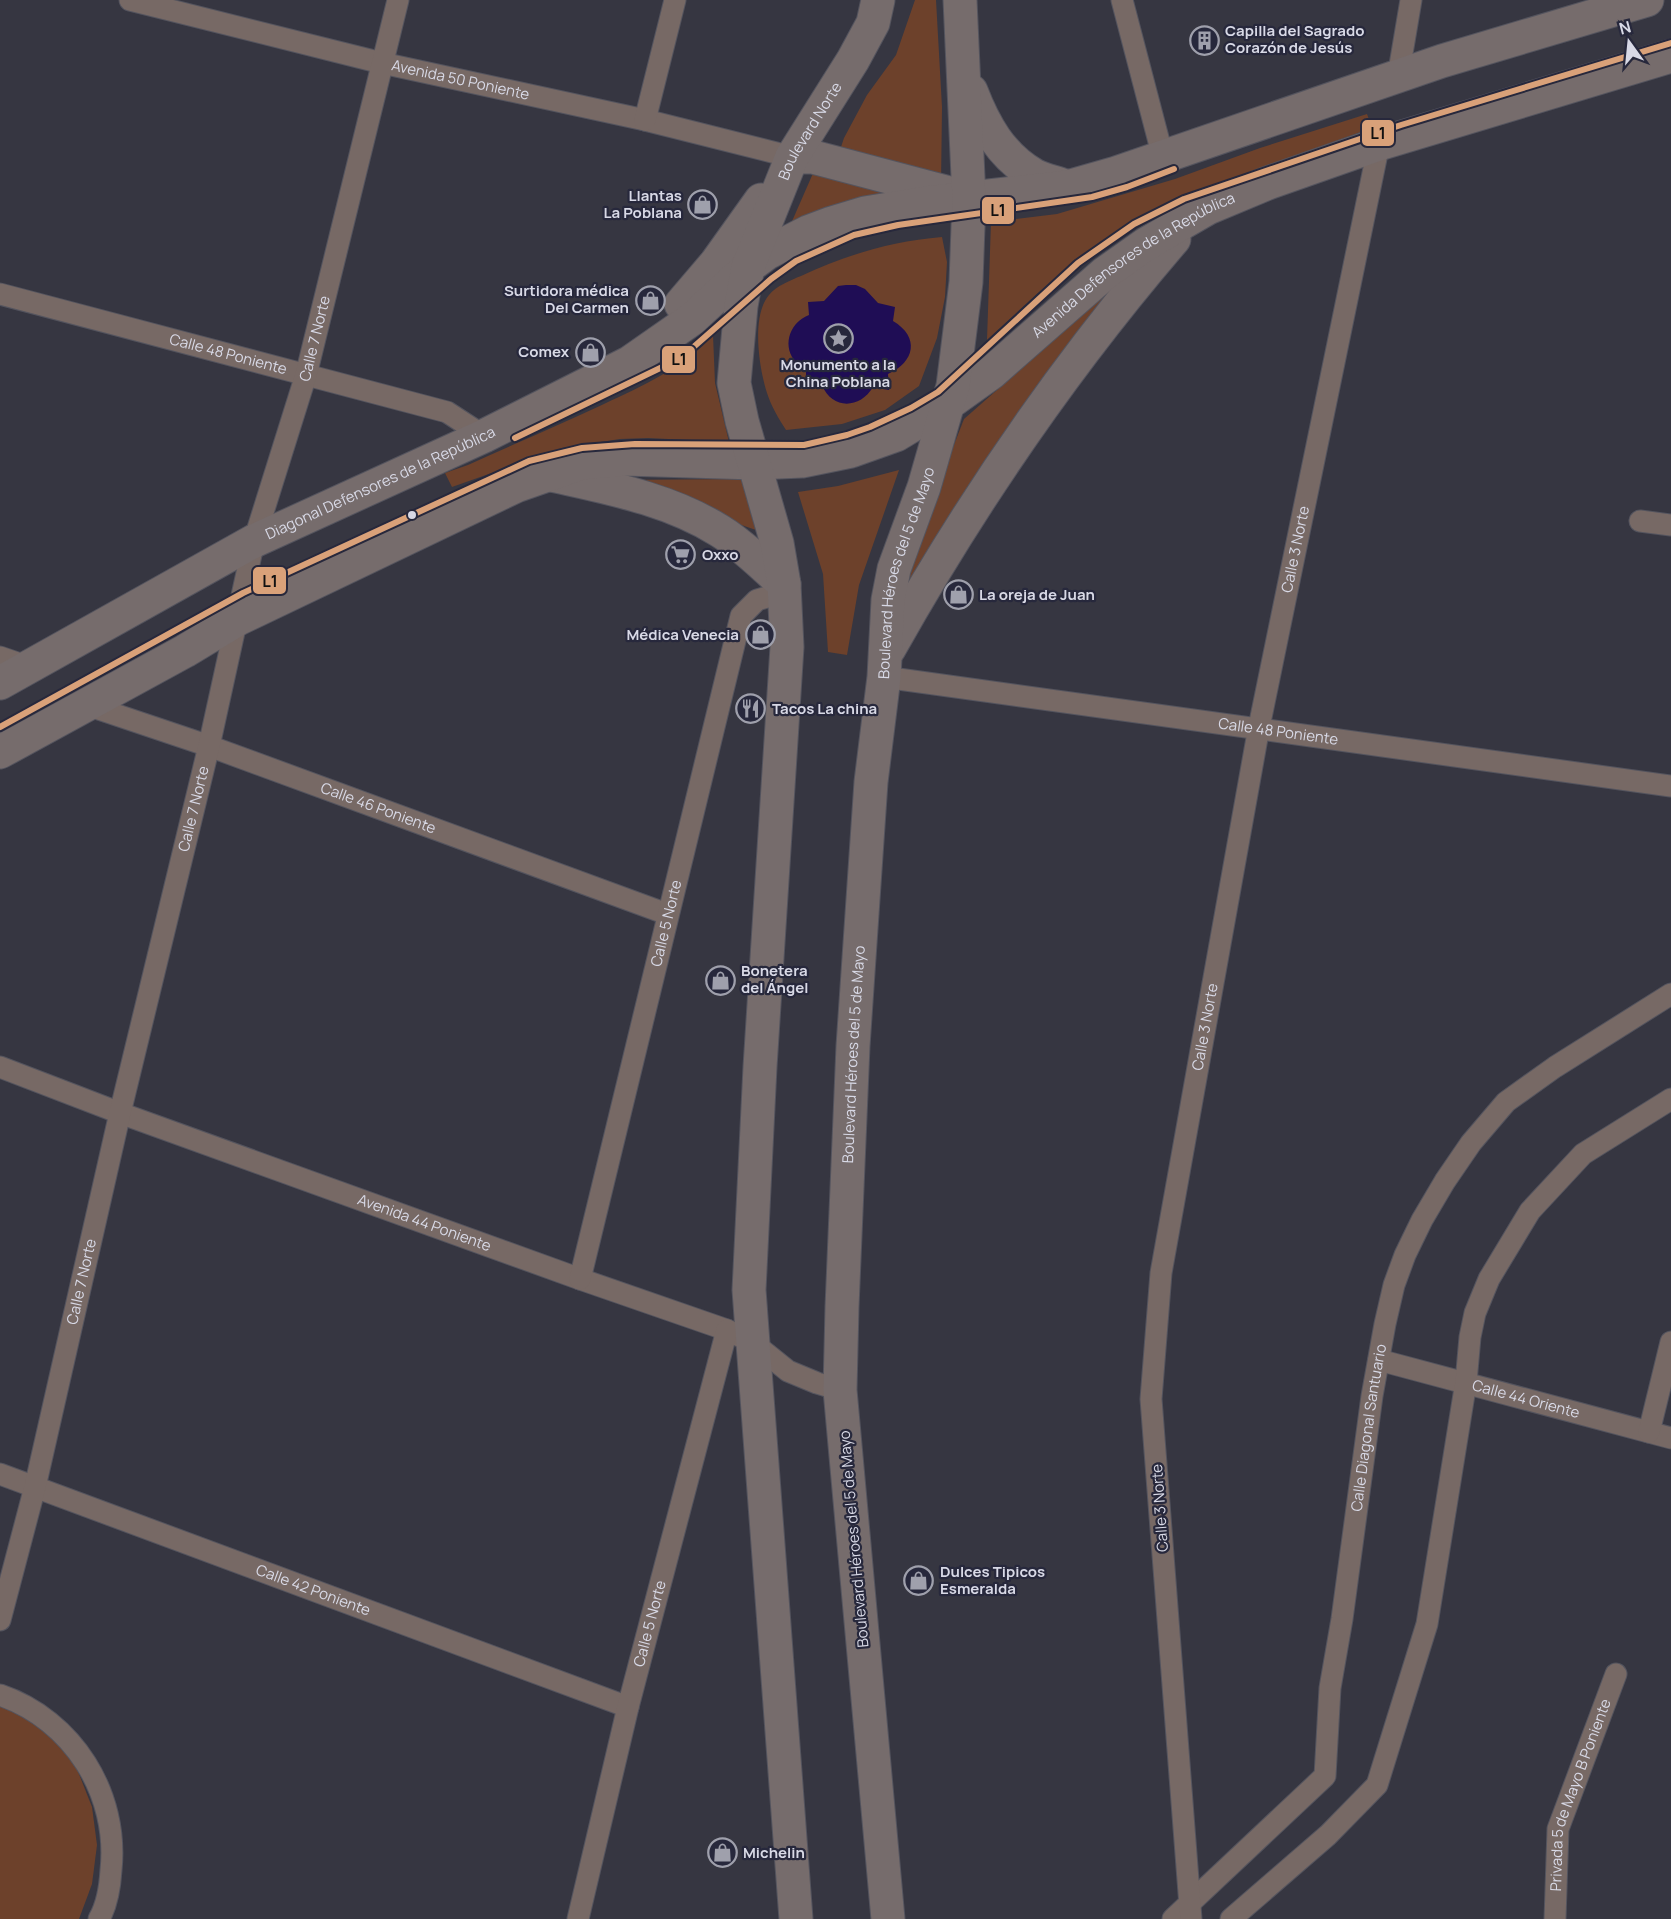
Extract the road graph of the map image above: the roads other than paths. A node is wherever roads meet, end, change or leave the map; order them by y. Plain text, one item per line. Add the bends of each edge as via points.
1 (130, 0) edge
2 (398, 0) edge
3 (675, 0) edge
4 (878, 0) edge
5 (960, 0) edge
6 (1122, 0) edge
7 (1411, 0) edge
8 (1647, 0) edge
9 (1671, 56) edge
10 (382, 63) junction
11 (963, 68) junction
12 (1398, 77) junction
13 (645, 120) junction
14 (1378, 144) junction
15 (792, 157) junction
16 (1163, 157) junction
17 (1066, 187) junction
18 (969, 199) junction
19 (1194, 215) junction
20 (748, 267) junction
21 (0, 294) edge
22 (629, 363) junction
23 (306, 375) junction
24 (949, 403) junction
25 (484, 436) junction
26 (755, 464) junction
27 (549, 475) junction
28 (1640, 521) dead end
29 (1671, 525) edge
30 (254, 541) junction
31 (784, 588) junction
32 (238, 619) junction
33 (14, 662) edge
34 (884, 666) junction
35 (0, 683) edge
36 (87, 705) junction
37 (1259, 728) junction
38 (209, 746) junction
39 (0, 752) edge
40 (1671, 786) edge
41 (668, 914) junction
42 (1671, 994) edge
43 (0, 1066) edge
44 (1671, 1099) edge
45 (120, 1113) junction
46 (580, 1279) junction
47 (739, 1336) junction
48 (1671, 1342) edge
49 (1379, 1360) junction
50 (1466, 1382) junction
51 (840, 1390) junction
52 (1649, 1432) junction
53 (1671, 1438) edge
54 (0, 1474) edge
55 (35, 1487) junction
56 (0, 1620) edge
57 (1616, 1674) dead end
58 (0, 1695) edge
59 (628, 1707) junction
60 (1191, 1912) edge
61 (106, 1917) edge
62 (578, 1919) edge
63 (796, 1919) edge
64 (888, 1919) edge
65 (1173, 1919) edge
66 (1231, 1919) edge
67 (1555, 1919) edge

1 - 10 street, Avenida 50 Poniente
2 - 10 street, Calle 7 Norte
3 - 13 street
4 - 15 main road, Boulevard Norte via 873,23 853,60
5 - 11 main road
6 - 16 street
7 - 12 street
8 - 12 main road
9 - 14 main road, Avenida Defensores de la República
10 - 13 street, Avenida 50 Poniente
10 - 23 street, Calle 7 Norte
11 - 17 main road via 982,118 998,144 1035,176
11 - 18 main road
12 - 16 main road
13 - 15 street, Avenida 50 Poniente
14 - 19 main road, Avenida Defensores de la República via 1268,183
14 - 37 street, Calle 3 Norte
15 - 18 main road via 813,158
15 - 20 main road, Boulevard Norte
15 - 22 main road via 716,263
16 - 17 main road
17 - 18 main road
18 - 20 main road via 876,211 832,223 784,244
18 - 24 main road, Boulevard Héroes del 5 de Mayo via 961,335
19 - 24 main road, Avenida Defensores de la República via 1105,273 991,373
19 - 34 main road via 1076,358 1022,433 939,561
20 - 22 main road, Diagonal Defensores de la República via 692,319
20 - 26 main road via 734,383
21 - 23 street, Calle 48 Poniente
22 - 25 main road, Diagonal Defensores de la República
23 - 25 street, Calle 48 Poniente via 447,412
23 - 30 street, Calle 7 Norte
24 - 26 main road, Avenida Defensores de la República via 896,435 851,451 802,461
24 - 34 main road, Boulevard Héroes del 5 de Mayo via 894,569
25 - 30 main road, Diagonal Defensores de la República
26 - 27 main road via 625,459 582,463
26 - 31 main road via 777,543
27 - 31 main road via 627,492 688,513 723,532
27 - 32 main road via 516,486
28 - 29 street
30 - 32 street, Calle 7 Norte
30 - 33 main road, Diagonal Defensores de la República
31 - 41 street, Calle 5 Norte via 757,600 741,616
31 - 47 main road via 788,647 749,1290
32 - 36 main road
32 - 38 street, Calle 7 Norte
33 - 35 main road, Diagonal Defensores de la República
34 - 37 street, Calle 48 Poniente
34 - 51 main road, Boulevard Héroes del 5 de Mayo via 871,782 853,1046
36 - 38 street, Calle 46 Poniente
36 - 39 main road
37 - 40 street, Calle 48 Poniente
37 - 60 street, Calle 3 Norte via 1161,1273 1151,1399
38 - 41 street, Calle 46 Poniente
38 - 45 street, Calle 7 Norte
41 - 46 street, Calle 5 Norte
42 - 49 street, Calle Diagonal Santuario via 1506,1102 1471,1143 1422,1220 1406,1255 1394,1285
43 - 45 street, Avenida 44 Poniente
44 - 50 street via 1583,1154 1530,1211 1482,1294 1470,1337
45 - 46 street, Avenida 44 Poniente
45 - 55 street, Calle 7 Norte
46 - 47 street, Avenida 44 Poniente
47 - 51 street, Avenida 44 Poniente via 789,1371
47 - 59 street, Calle 5 Norte
47 - 63 main road
48 - 52 street
49 - 50 street, Calle 44 Oriente
49 - 60 street, Calle Diagonal Santuario via 1330,1688 1325,1776
50 - 52 street, Calle 44 Oriente
50 - 66 street via 1427,1624 1377,1785 1328,1835
51 - 64 main road, Boulevard Héroes del 5 de Mayo
52 - 53 street, Calle 44 Oriente
54 - 55 street, Calle 42 Poniente
55 - 56 street, Calle 7 Norte
55 - 59 street, Calle 42 Poniente
57 - 67 street, Privada 5 de Mayo B Poniente via 1558,1829
58 - 61 street via 49,1721 75,1747 96,1779 108,1814 113,1851
59 - 62 street, Calle 5 Norte
60 - 65 street, Calle Diagonal Santuario

